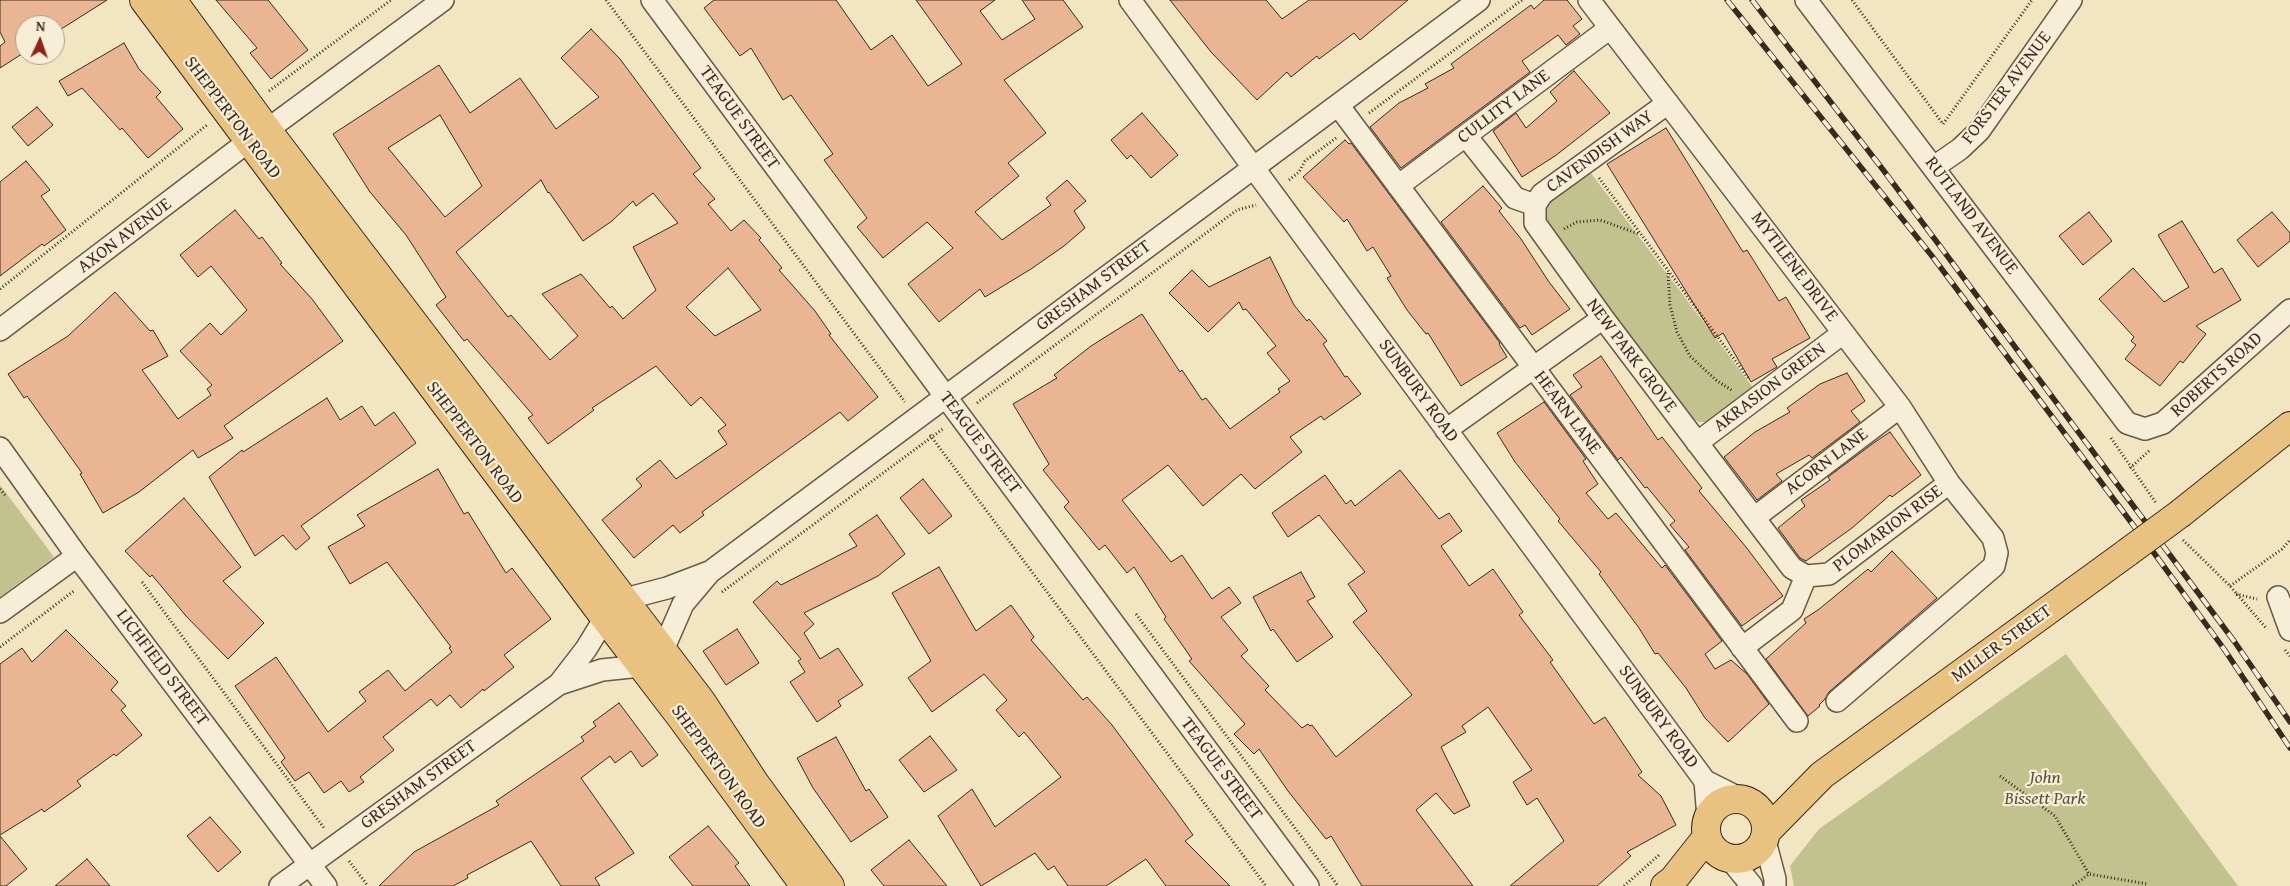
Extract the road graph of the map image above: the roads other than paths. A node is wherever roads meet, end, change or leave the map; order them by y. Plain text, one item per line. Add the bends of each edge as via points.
1 (144, 0) edge
2 (172, 0) edge
3 (443, 0) edge
4 (652, 0) edge
5 (1130, 0) edge
6 (1479, 0) edge
7 (1589, 0) edge
8 (1806, 0) edge
9 (2063, 3) edge
10 (1610, 28) junction
11 (1668, 102) junction
12 (1338, 105) junction
13 (258, 136) junction
14 (1466, 136) junction
15 (1254, 167) junction
16 (1934, 167) junction
17 (1398, 186) junction
18 (1535, 205) junction
19 (2290, 310) edge
20 (1602, 318) junction
21 (0, 330) edge
22 (1843, 333) junction
23 (1534, 368) junction
24 (945, 397) junction
25 (1900, 407) junction
26 (2290, 426) edge
27 (2138, 428) joint
28 (1446, 430) junction
29 (1697, 443) junction
30 (0, 448) edge
31 (1949, 483) junction
32 (1754, 518) junction
33 (77, 556) junction
34 (710, 572) junction
35 (1806, 576) junction
36 (2278, 597) dead end
37 (624, 599) junction
38 (0, 612) edge
39 (605, 618) junction
40 (2290, 630) edge
41 (1742, 648) junction
42 (663, 650) junction
43 (641, 666) junction
44 (559, 684) junction
45 (1837, 701) dead end
46 (1796, 721) dead end
47 (1705, 781) junction
48 (1758, 820) junction
49 (1717, 843) junction
50 (309, 864) junction
51 (1669, 883) edge
52 (280, 886) edge
53 (326, 886) edge
54 (805, 886) edge
55 (830, 886) edge
56 (1308, 886) edge
57 (1752, 886) edge
58 (1775, 886) edge

1 - 13 main road, SHEPPERTON ROAD
2 - 13 main road, SHEPPERTON ROAD
3 - 13 street, AXON AVENUE
4 - 24 street, TEAGUE STREET
5 - 15 street, SUNBURY ROAD
6 - 12 street, GRESHAM STREET
7 - 10 street, MYTILENE DRIVE
8 - 16 street, RUTLAND AVENUE
9 - 16 street, FORSTER AVENUE via 1979,131
10 - 11 street, MYTILENE DRIVE
10 - 14 street, CULLITY LANE
11 - 18 street, CAVENDISH WAY via 1542,194
11 - 22 street, MYTILENE DRIVE
12 - 15 street, GRESHAM STREET
12 - 17 street, HEARN LANE
13 - 21 street, AXON AVENUE
13 - 37 main road, SHEPPERTON ROAD
13 - 39 main road, SHEPPERTON ROAD
14 - 17 street, CULLITY LANE
14 - 18 street via 1515,198
15 - 24 street, GRESHAM STREET
15 - 28 street, SUNBURY ROAD
16 - 27 street, RUTLAND AVENUE via 2123,420
17 - 23 street, HEARN LANE
18 - 20 street, NEW PARK GROVE via 1535,223
19 - 27 street, ROBERTS ROAD via 2163,424
20 - 23 street
20 - 29 street, NEW PARK GROVE
22 - 25 street, MYTILENE DRIVE
22 - 29 street, AKRASION GREEN
23 - 28 street
23 - 41 street, HEARN LANE
24 - 34 street, GRESHAM STREET
24 - 56 street, TEAGUE STREET
25 - 31 street, MYTILENE DRIVE
25 - 32 street, ACORN LANE
26 - 48 main road, MILLER STREET, bridge via 2181,513
28 - 47 street, SUNBURY ROAD
29 - 32 street, NEW PARK GROVE
30 - 33 street, LICHFIELD STREET
31 - 35 street, PLOMARION RISE via 1829,574
31 - 45 street, MYTILENE DRIVE via 1993,538 1997,553 1994,566
32 - 35 street, NEW PARK GROVE via 1792,568
33 - 38 street
33 - 50 street, LICHFIELD STREET
34 - 37 street, GRESHAM STREET
34 - 42 street, GRESHAM STREET via 683,604
35 - 41 street via 1792,610
36 - 40 street
37 - 42 main road, SHEPPERTON ROAD
39 - 43 main road, SHEPPERTON ROAD
39 - 44 street, GRESHAM STREET
41 - 46 street, HEARN LANE
42 - 55 main road, SHEPPERTON ROAD
43 - 44 street, GRESHAM STREET via 602,670
43 - 54 main road, SHEPPERTON ROAD
44 - 50 street, GRESHAM STREET
47 - 48 street, SUNBURY ROAD
47 - 49 street, SUNBURY ROAD
48 - 49 main road via 1751,855 1741,859
48 - 49 main road via 1732,799 1721,803 1714,809
48 - 58 street
49 - 51 main road
49 - 57 street
50 - 52 street, GRESHAM STREET
50 - 53 street, LICHFIELD STREET

